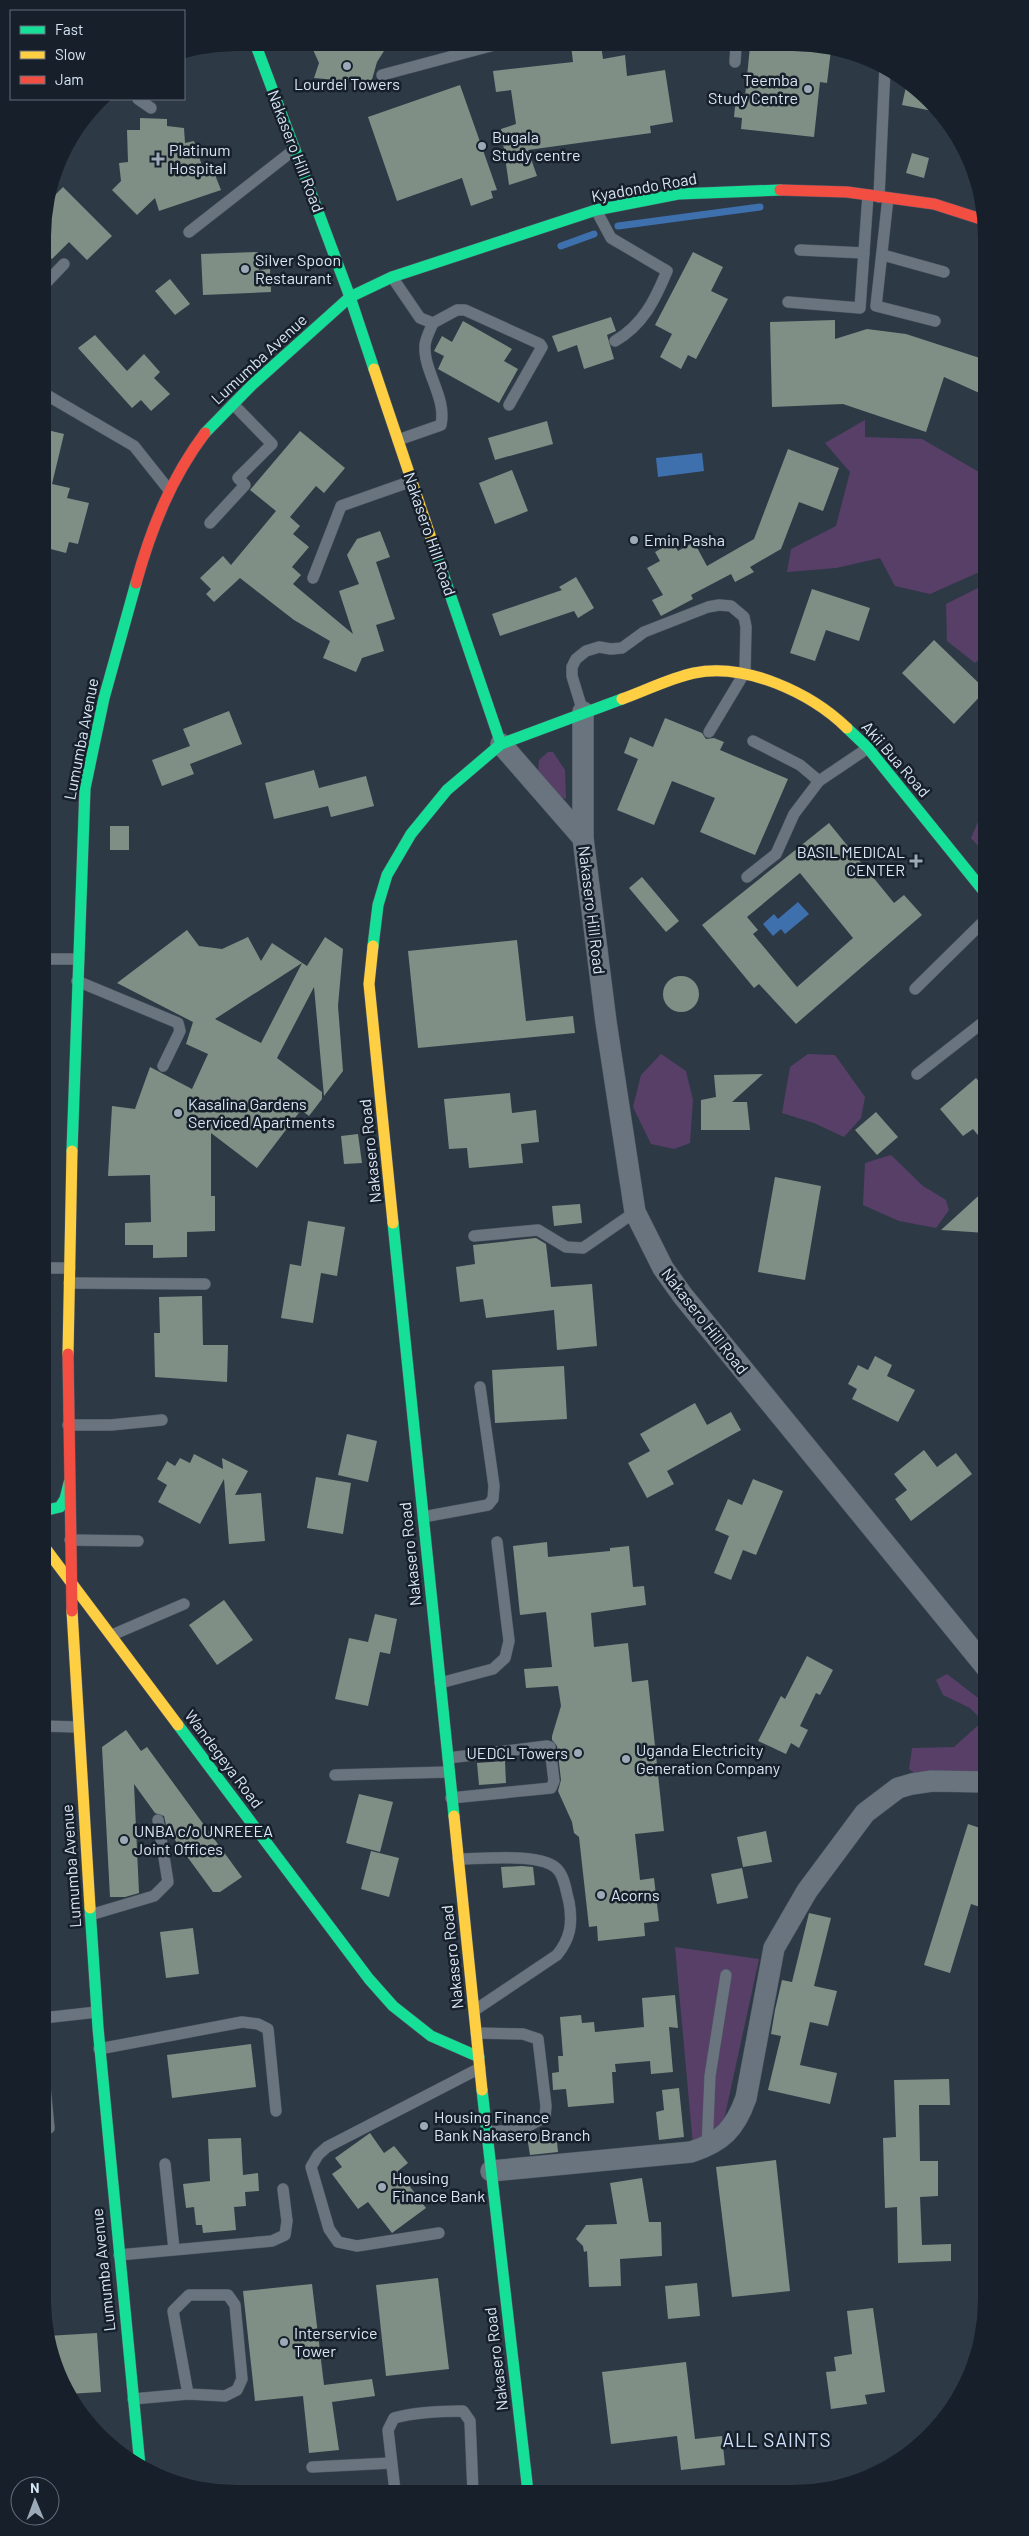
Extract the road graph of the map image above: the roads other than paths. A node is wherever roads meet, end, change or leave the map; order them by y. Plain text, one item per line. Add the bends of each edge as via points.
1 (258, 51) edge
2 (472, 51) edge
3 (736, 51) edge
4 (735, 62) dead end
5 (382, 75) dead end
6 (885, 76) edge
7 (139, 100) edge
8 (151, 108) dead end
9 (295, 149) junction
10 (878, 196) junction
11 (596, 210) junction
12 (976, 218) edge
13 (189, 232) dead end
14 (800, 250) dead end
15 (864, 253) junction
16 (882, 255) junction
17 (64, 264) dead end
18 (944, 272) dead end
19 (392, 277) junction
20 (51, 278) edge
21 (350, 297) junction
22 (788, 302) dead end
23 (935, 321) dead end
24 (433, 323) junction
25 (614, 341) dead end
26 (51, 398) edge
27 (234, 404) junction
28 (509, 405) dead end
29 (398, 440) junction
30 (412, 481) junction
31 (169, 490) junction
32 (210, 523) dead end
33 (313, 578) dead end
34 (745, 672) junction
35 (583, 712) junction
36 (709, 732) dead end
37 (753, 741) dead end
38 (500, 744) junction
39 (868, 748) junction
40 (819, 781) junction
41 (583, 838) junction
42 (747, 877) dead end
43 (978, 884) edge
44 (978, 927) edge
45 (51, 959) edge
46 (79, 959) junction
47 (77, 981) junction
48 (915, 989) dead end
49 (978, 1026) edge
50 (163, 1066) dead end
51 (917, 1074) dead end
52 (635, 1212) junction
53 (474, 1236) dead end
54 (51, 1268) edge
55 (70, 1268) junction
56 (70, 1283) junction
57 (205, 1284) dead end
58 (480, 1387) dead end
59 (162, 1420) dead end
60 (68, 1424) junction
61 (69, 1483) junction
62 (51, 1509) edge
63 (423, 1518) junction
64 (70, 1540) junction
65 (138, 1541) dead end
66 (497, 1542) dead end
67 (51, 1556) edge
68 (70, 1582) junction
69 (184, 1604) dead end
70 (110, 1636) junction
71 (978, 1657) edge
72 (440, 1683) junction
73 (51, 1726) edge
74 (78, 1727) junction
75 (448, 1758) junction
76 (449, 1772) junction
77 (335, 1775) dead end
78 (978, 1782) edge
79 (452, 1798) junction
80 (158, 1820) dead end
81 (458, 1859) junction
82 (90, 1915) junction
83 (726, 1975) dead end
84 (474, 2011) junction
85 (96, 2012) junction
86 (51, 2017) edge
87 (476, 2033) junction
88 (99, 2050) junction
89 (479, 2063) junction
90 (276, 2110) dead end
91 (486, 2132) junction
92 (707, 2147) junction
93 (165, 2164) dead end
94 (491, 2171) junction
95 (283, 2189) dead end
96 (439, 2233) dead end
97 (174, 2248) junction
98 (118, 2255) junction
99 (188, 2394) junction
100 (133, 2399) junction
101 (139, 2457) edge
102 (391, 2463) junction
103 (312, 2466) dead end
104 (395, 2485) edge
105 (473, 2485) edge
106 (527, 2485) edge

1 - 9 street, Nakasero Hill Road
2 - 5 lane
3 - 4 lane
6 - 10 lane
7 - 8 lane
9 - 13 lane
9 - 21 street, Nakasero Hill Road
10 - 11 street, Kyadondo Road via 765,190 678,194
10 - 12 street, Kyadondo Road via 934,204
10 - 15 lane
10 - 16 lane
11 - 19 street, Kyadondo Road
11 - 25 lane via 611,238 667,271 652,307 628,334
14 - 15 lane
15 - 22 lane via 860,308
16 - 18 lane
16 - 23 lane via 876,306
17 - 20 lane
19 - 21 street, Kyadondo Road
19 - 24 lane via 420,318
21 - 27 street, Lumumba Avenue
21 - 29 street, Nakasero Hill Road
24 - 28 lane via 457,310 465,310 540,344 542,347
24 - 29 lane via 425,351 442,408 441,425
26 - 31 lane via 134,446
27 - 31 street, Lumumba Avenue via 207,431 185,460
27 - 32 lane via 272,444 238,478 245,484
29 - 30 street, Nakasero Hill Road
30 - 33 lane via 340,506
30 - 38 street, Nakasero Hill Road
31 - 46 street, Lumumba Avenue via 144,554 104,698 85,788
34 - 35 street, Akii Bua Road via 718,670 692,674
34 - 35 lane via 744,617 731,606 719,604 644,632 622,648 599,647 586,651 572,667
34 - 36 lane
34 - 39 street, Akii Bua Road via 808,700 841,722
35 - 38 street, Nakasero Road
35 - 41 street
37 - 40 lane via 800,765
38 - 41 street, Nakasero Hill Road
38 - 63 street, Nakasero Road via 447,790 411,834 387,875 378,905 372,950 369,984
39 - 40 lane
39 - 43 street, Akii Bua Road
40 - 42 lane via 794,814 776,854
41 - 52 street, Nakasero Hill Road via 606,1022
44 - 48 lane
45 - 46 lane
46 - 47 street, Lumumba Avenue
47 - 50 lane via 178,1023 180,1031
47 - 55 street, Lumumba Avenue
49 - 51 lane
52 - 53 lane via 583,1248 566,1247 538,1230
52 - 71 street, Nakasero Hill Road via 663,1268 682,1296
54 - 55 lane
55 - 56 street, Lumumba Avenue
56 - 57 lane
56 - 60 street, Lumumba Avenue
58 - 63 lane via 493,1499 488,1505
59 - 60 lane via 111,1425
60 - 61 street, Lumumba Avenue
61 - 62 street via 60,1507
61 - 64 street, Lumumba Avenue
63 - 72 street, Nakasero Road
64 - 65 lane
64 - 68 street, Lumumba Avenue
66 - 72 lane via 509,1640 505,1658 493,1669
67 - 68 street, Wandegeya Road
68 - 70 street, Wandegeya Road
68 - 74 street, Lumumba Avenue
69 - 70 lane
70 - 89 street, Wandegeya Road via 369,1979 393,2006 431,2036
72 - 75 street, Nakasero Road
73 - 74 lane
74 - 82 street, Lumumba Avenue
75 - 76 street, Nakasero Road
75 - 79 lane via 547,1746 550,1747 554,1781 551,1788
76 - 77 lane
76 - 79 street, Nakasero Road
78 - 92 street via 932,1781 898,1788 865,1813 807,1891 774,1948 740,2116 728,2132
79 - 81 street, Nakasero Road
80 - 82 lane via 168,1882 154,1896
81 - 84 street, Nakasero Road
81 - 84 lane via 547,1861 558,1870 570,1907 567,1943 556,1955
82 - 85 street, Lumumba Avenue
83 - 92 lane via 710,2076
84 - 87 street, Nakasero Road
85 - 86 lane
85 - 88 street, Lumumba Avenue
87 - 89 street, Nakasero Road
87 - 91 lane via 523,2034 538,2039 546,2106 545,2117 521,2130
88 - 90 lane via 242,2022 258,2024 268,2029
88 - 98 street, Lumumba Avenue
89 - 91 street, Nakasero Road
89 - 96 lane via 327,2147 311,2168 329,2229 338,2242 357,2246
91 - 94 street, Nakasero Road
92 - 94 street via 691,2152
93 - 97 lane
94 - 106 street, Nakasero Road
95 - 97 lane via 287,2221 285,2235 272,2241
97 - 98 lane
98 - 100 street, Lumumba Avenue
99 - 99 lane via 225,2396 237,2390 242,2379 235,2305 228,2295 189,2294 172,2311
99 - 100 lane
100 - 101 street, Lumumba Avenue
102 - 103 lane
102 - 104 lane
102 - 105 lane via 388,2430 394,2418 462,2411 470,2422

